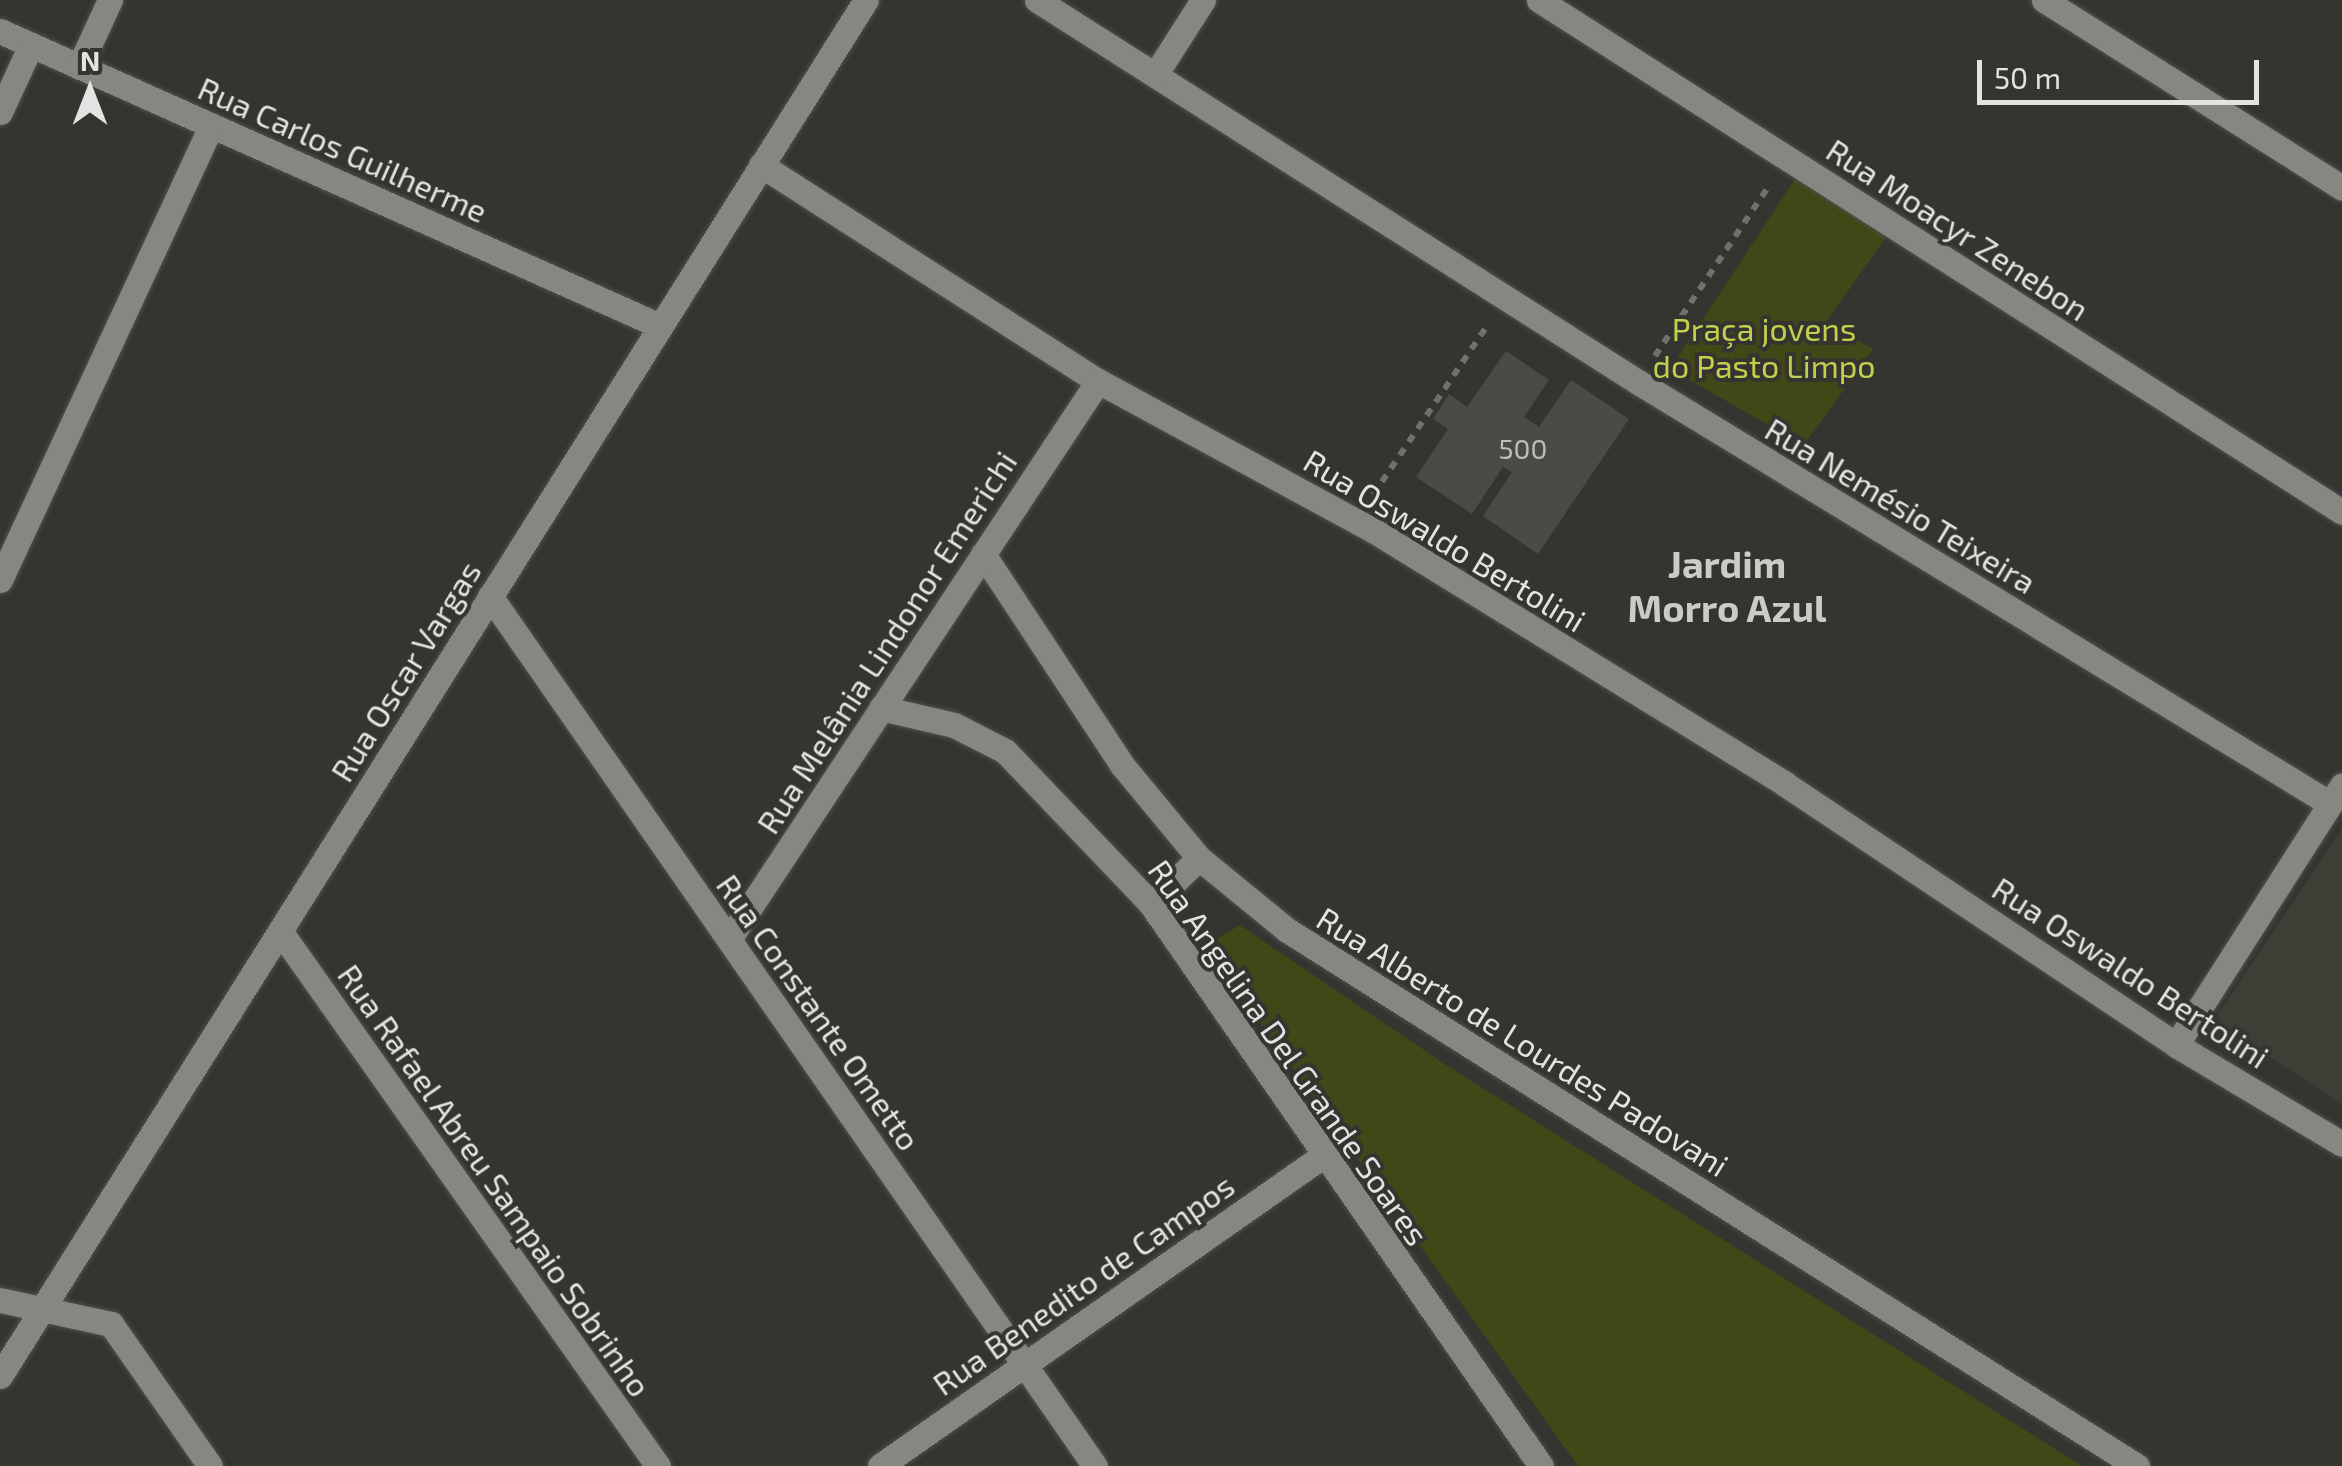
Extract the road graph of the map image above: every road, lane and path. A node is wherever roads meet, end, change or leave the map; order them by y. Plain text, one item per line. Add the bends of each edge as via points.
1 (110, 0) edge
2 (866, 0) edge
3 (1037, 0) edge
4 (1204, 0) edge
5 (1539, 0) edge
6 (2044, 0) edge
7 (0, 32) edge
8 (31, 45) junction
9 (79, 66) junction
10 (1156, 75) junction
11 (0, 112) edge
12 (211, 126) junction
13 (1787, 158) junction
14 (760, 165) junction
15 (2342, 188) edge
16 (1508, 296) junction
17 (660, 326) junction
18 (1098, 380) junction
19 (1638, 382) junction
20 (2342, 512) edge
21 (1355, 520) junction
22 (983, 554) junction
23 (0, 580) edge
24 (490, 596) junction
25 (881, 708) junction
26 (2336, 794) edge
27 (1199, 858) junction
28 (1152, 904) junction
29 (280, 931) junction
30 (728, 939) junction
31 (2176, 1045) junction
32 (2342, 1144) edge
33 (1324, 1156) junction
34 (0, 1300) edge
35 (42, 1310) junction
36 (1024, 1365) junction
37 (0, 1376) edge
38 (210, 1466) edge
39 (658, 1466) edge
40 (880, 1466) edge
41 (1095, 1466) edge
42 (1542, 1466) edge
43 (2137, 1466) edge

1 - 9 street
2 - 14 street, Rua Oscar Vargas
3 - 10 street, Rua Nemésio Teixeira
4 - 10 street
5 - 13 street, Rua Moacyr Zenebon
6 - 15 street
7 - 8 street, Rua Carlos Guilherme
8 - 9 street, Rua Carlos Guilherme
8 - 11 street
9 - 12 street, Rua Carlos Guilherme
10 - 16 street, Rua Nemésio Teixeira
12 - 17 street, Rua Carlos Guilherme
12 - 23 street
13 - 19 path
13 - 20 street, Rua Moacyr Zenebon
14 - 17 street, Rua Oscar Vargas
14 - 18 street, Rua Oswaldo Bertolini
16 - 19 street, Rua Nemésio Teixeira
16 - 21 path
17 - 24 street, Rua Oscar Vargas
18 - 21 street, Rua Oswaldo Bertolini
18 - 22 street, Rua Melânia Lindonor Emerichi
19 - 26 street, Rua Nemésio Teixeira
21 - 31 street, Rua Oswaldo Bertolini via 1785,784
22 - 25 street, Rua Melânia Lindonor Emerichi
22 - 27 street, Rua Alberto de Lourdes Padovani via 1122,764
24 - 29 street, Rua Oscar Vargas
24 - 30 street, Rua Constante Ometto
25 - 28 street, Rua Angelina Del Grande Soares via 954,725 1005,751
25 - 30 street, Rua Melânia Lindonor Emerichi
26 - 31 street
27 - 28 street
27 - 43 street, Rua Alberto de Lourdes Padovani via 1287,930
28 - 33 street, Rua Angelina Del Grande Soares
29 - 35 street, Rua Oscar Vargas
29 - 39 street, Rua Rafael Abreu Sampaio Sobrinho
30 - 36 street, Rua Constante Ometto
31 - 32 street, Rua Oswaldo Bertolini
33 - 36 street, Rua Benedito de Campos
33 - 42 street, Rua Angelina Del Grande Soares
34 - 35 street
35 - 37 street, Rua Oscar Vargas
35 - 38 street via 111,1324
36 - 40 street, Rua Benedito de Campos
36 - 41 street, Rua Constante Ometto

